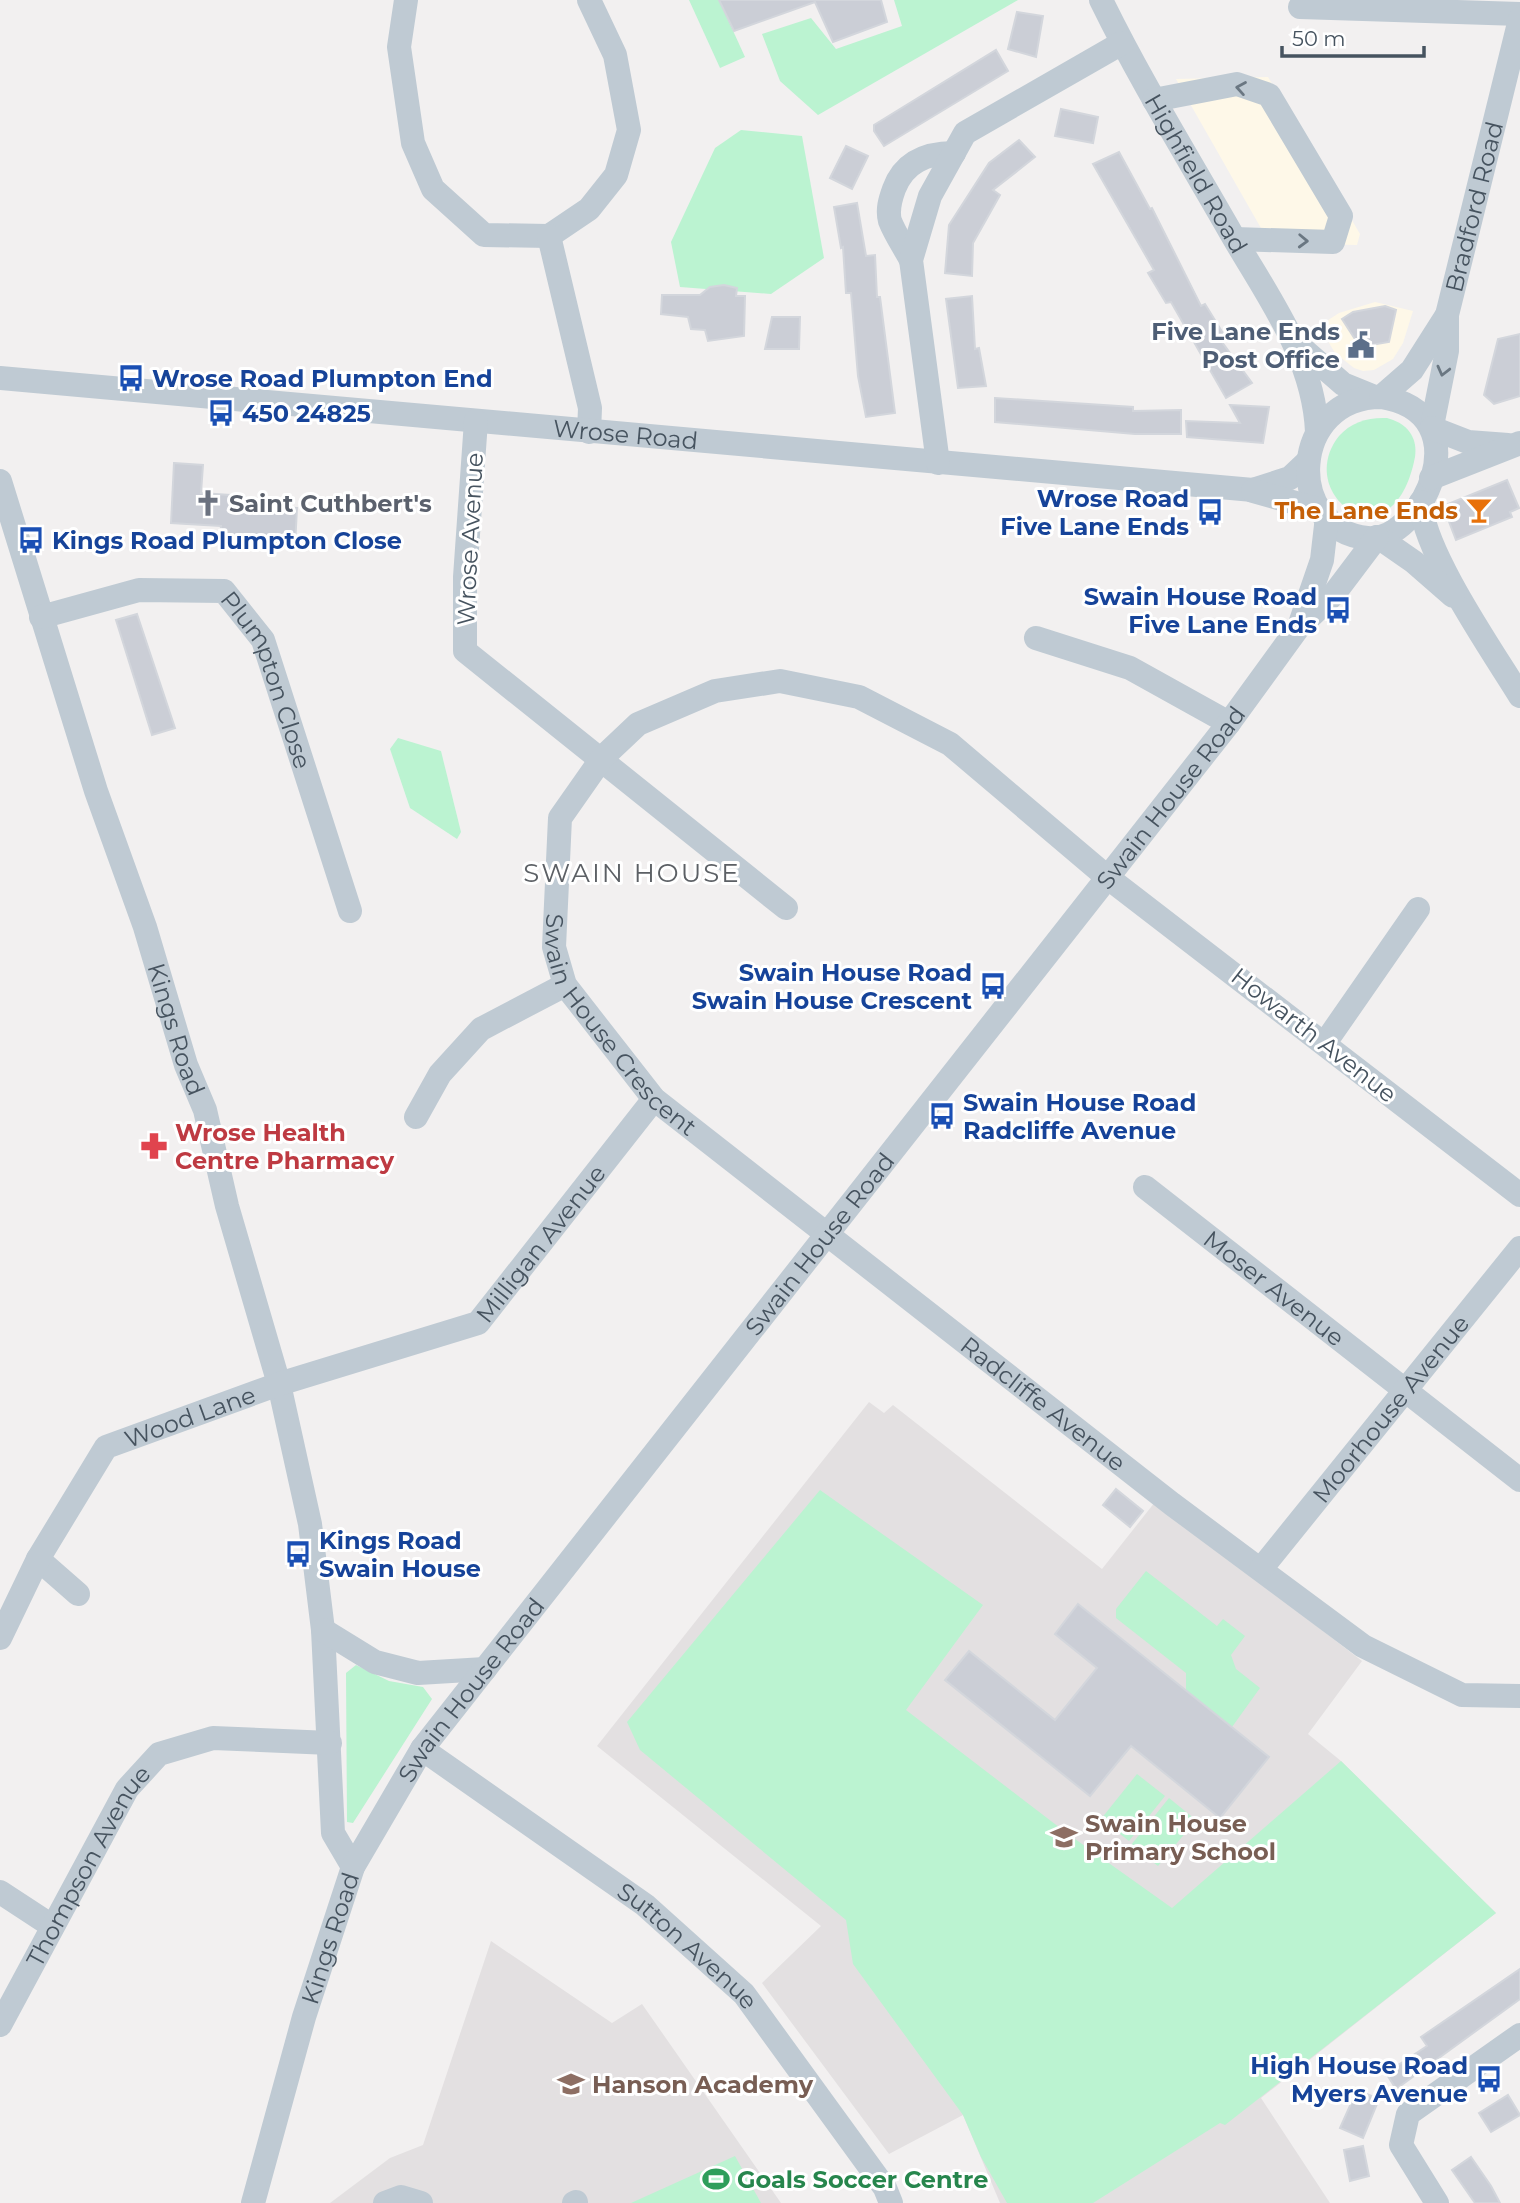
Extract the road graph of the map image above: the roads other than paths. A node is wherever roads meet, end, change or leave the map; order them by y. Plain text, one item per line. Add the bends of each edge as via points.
1 (406, 0) edge
2 (589, 0) edge
3 (1101, 0) edge
4 (1300, 7) dead end
5 (1520, 17) edge
6 (1122, 43) junction
7 (1154, 100) junction
8 (954, 153) junction
9 (549, 236) junction
10 (1235, 239) junction
11 (911, 260) junction
12 (1447, 315) junction
13 (1296, 344) junction
14 (0, 378) edge
15 (1378, 397) junction
16 (476, 421) junction
17 (1432, 427) junction
18 (589, 432) junction
19 (1317, 432) junction
20 (1516, 444) edge
21 (1307, 462) junction
22 (937, 463) junction
23 (1431, 478) junction
24 (0, 481) edge
25 (1253, 490) junction
26 (1421, 502) junction
27 (1324, 514) junction
28 (1378, 537) junction
29 (1464, 607) junction
30 (41, 617) junction
31 (1298, 628) junction
32 (1036, 638) dead end
33 (1520, 696) edge
34 (1229, 723) junction
35 (602, 758) junction
36 (1107, 877) junction
37 (786, 908) dead end
38 (1418, 909) dead end
39 (350, 911) dead end
40 (565, 985) junction
41 (1325, 1043) junction
42 (654, 1099) junction
43 (416, 1117) dead end
44 (1145, 1188) dead end
45 (1520, 1195) edge
46 (827, 1236) junction
47 (1520, 1248) edge
48 (279, 1384) junction
49 (1404, 1389) junction
50 (1520, 1480) edge
51 (38, 1559) junction
52 (1261, 1569) junction
53 (78, 1594) dead end
54 (323, 1630) junction
55 (0, 1638) edge
56 (485, 1669) junction
57 (1520, 1696) edge
58 (330, 1743) junction
59 (422, 1749) junction
60 (353, 1867) junction
61 (0, 1892) edge
62 (52, 1926) junction
63 (0, 2025) edge
64 (1520, 2035) edge
65 (253, 2203) edge
66 (385, 2203) edge
67 (421, 2203) edge
68 (891, 2203) edge
69 (1437, 2203) edge

1 - 9 street via 399,47 413,144 433,189 484,235
2 - 9 street via 615,55 629,130 615,175 589,209
3 - 6 street, Highfield Road
4 - 5 street
5 - 12 street, Bradford Road
6 - 7 street, Highfield Road
6 - 8 street via 965,133
7 - 10 street, Highfield Road
10 -> 7 street via 1333,242 1341,216 1269,95 1237,84
8 - 11 street via 930,197
8 - 11 street via 914,162 902,170 897,181 888,206 889,219
9 - 18 street via 590,408
10 - 13 street, Highfield Road
11 - 22 street
12 - 15 street, Bradford Road via 1412,370
12 -> 17 street, Bradford Road via 1447,351
13 - 15 street, Highfield Road via 1343,384
13 - 19 street, Highfield Road via 1315,404
14 - 16 street, Wrose Road
15 - 17 street via 1418,409
15 - 19 street via 1338,409
16 - 18 street, Wrose Road
16 - 35 street, Wrose Avenue via 465,651
17 - 20 street via 1468,442
17 - 23 street via 1436,454
18 - 22 street, Wrose Road
19 - 21 street
20 - 23 street
21 - 25 street, Wrose Road via 1290,478
21 - 27 street via 1310,488
22 - 25 street, Wrose Road
23 - 26 street
24 - 30 street, Kings Road
25 - 27 street, Wrose Road
26 - 28 street via 1399,528
26 - 29 street via 1426,529
27 - 28 street via 1354,536
27 - 31 street, Swain House Road via 1322,560
28 - 29 street
28 - 31 street, Swain House Road via 1334,594
29 - 33 street
30 - 39 street, Plumpton Close via 139,590 224,591 263,640
30 - 48 street, Kings Road via 186,1065 205,1110 227,1206
31 - 34 street, Swain House Road
32 - 34 street via 1130,668
34 - 36 street, Swain House Road
35 - 36 street, Swain House Crescent via 638,724 715,691 780,681 859,697 950,744
35 - 37 street
35 - 40 street, Swain House Crescent via 560,818 554,947
36 - 41 street, Howarth Avenue
36 - 46 street, Swain House Road
38 - 41 street
40 - 42 street, Swain House Crescent
40 - 43 street via 481,1029 440,1074
41 - 45 street, Howarth Avenue
42 - 46 street, Swain House Crescent
42 - 48 street, Milligan Avenue via 478,1323
44 - 49 street, Moser Avenue
46 - 52 street, Radcliffe Avenue
46 - 56 street, Swain House Road
47 - 49 street, Moorhouse Avenue
48 - 51 street, Wood Lane via 106,1447
48 - 54 street, Kings Road via 310,1524
49 - 50 street, Moser Avenue
49 - 52 street, Moorhouse Avenue
51 - 53 street
51 - 55 street, Wood Lane
52 - 57 street, Radcliffe Avenue via 1363,1646 1462,1695
54 - 56 street via 375,1662 418,1673
54 - 58 street, Kings Road
56 - 59 street, Swain House Road
58 - 60 street, Kings Road via 333,1833
58 - 62 street, Thompson Avenue via 213,1738 159,1754 127,1789
59 - 60 street, Swain House Road
59 - 68 street, Sutton Avenue via 645,1905 744,1994 885,2188
60 - 65 street, Kings Road via 316,1977
61 - 62 street
62 - 63 street, Thompson Avenue
64 - 69 street via 1408,2114 1401,2145
66 - 67 street via 401,2197

